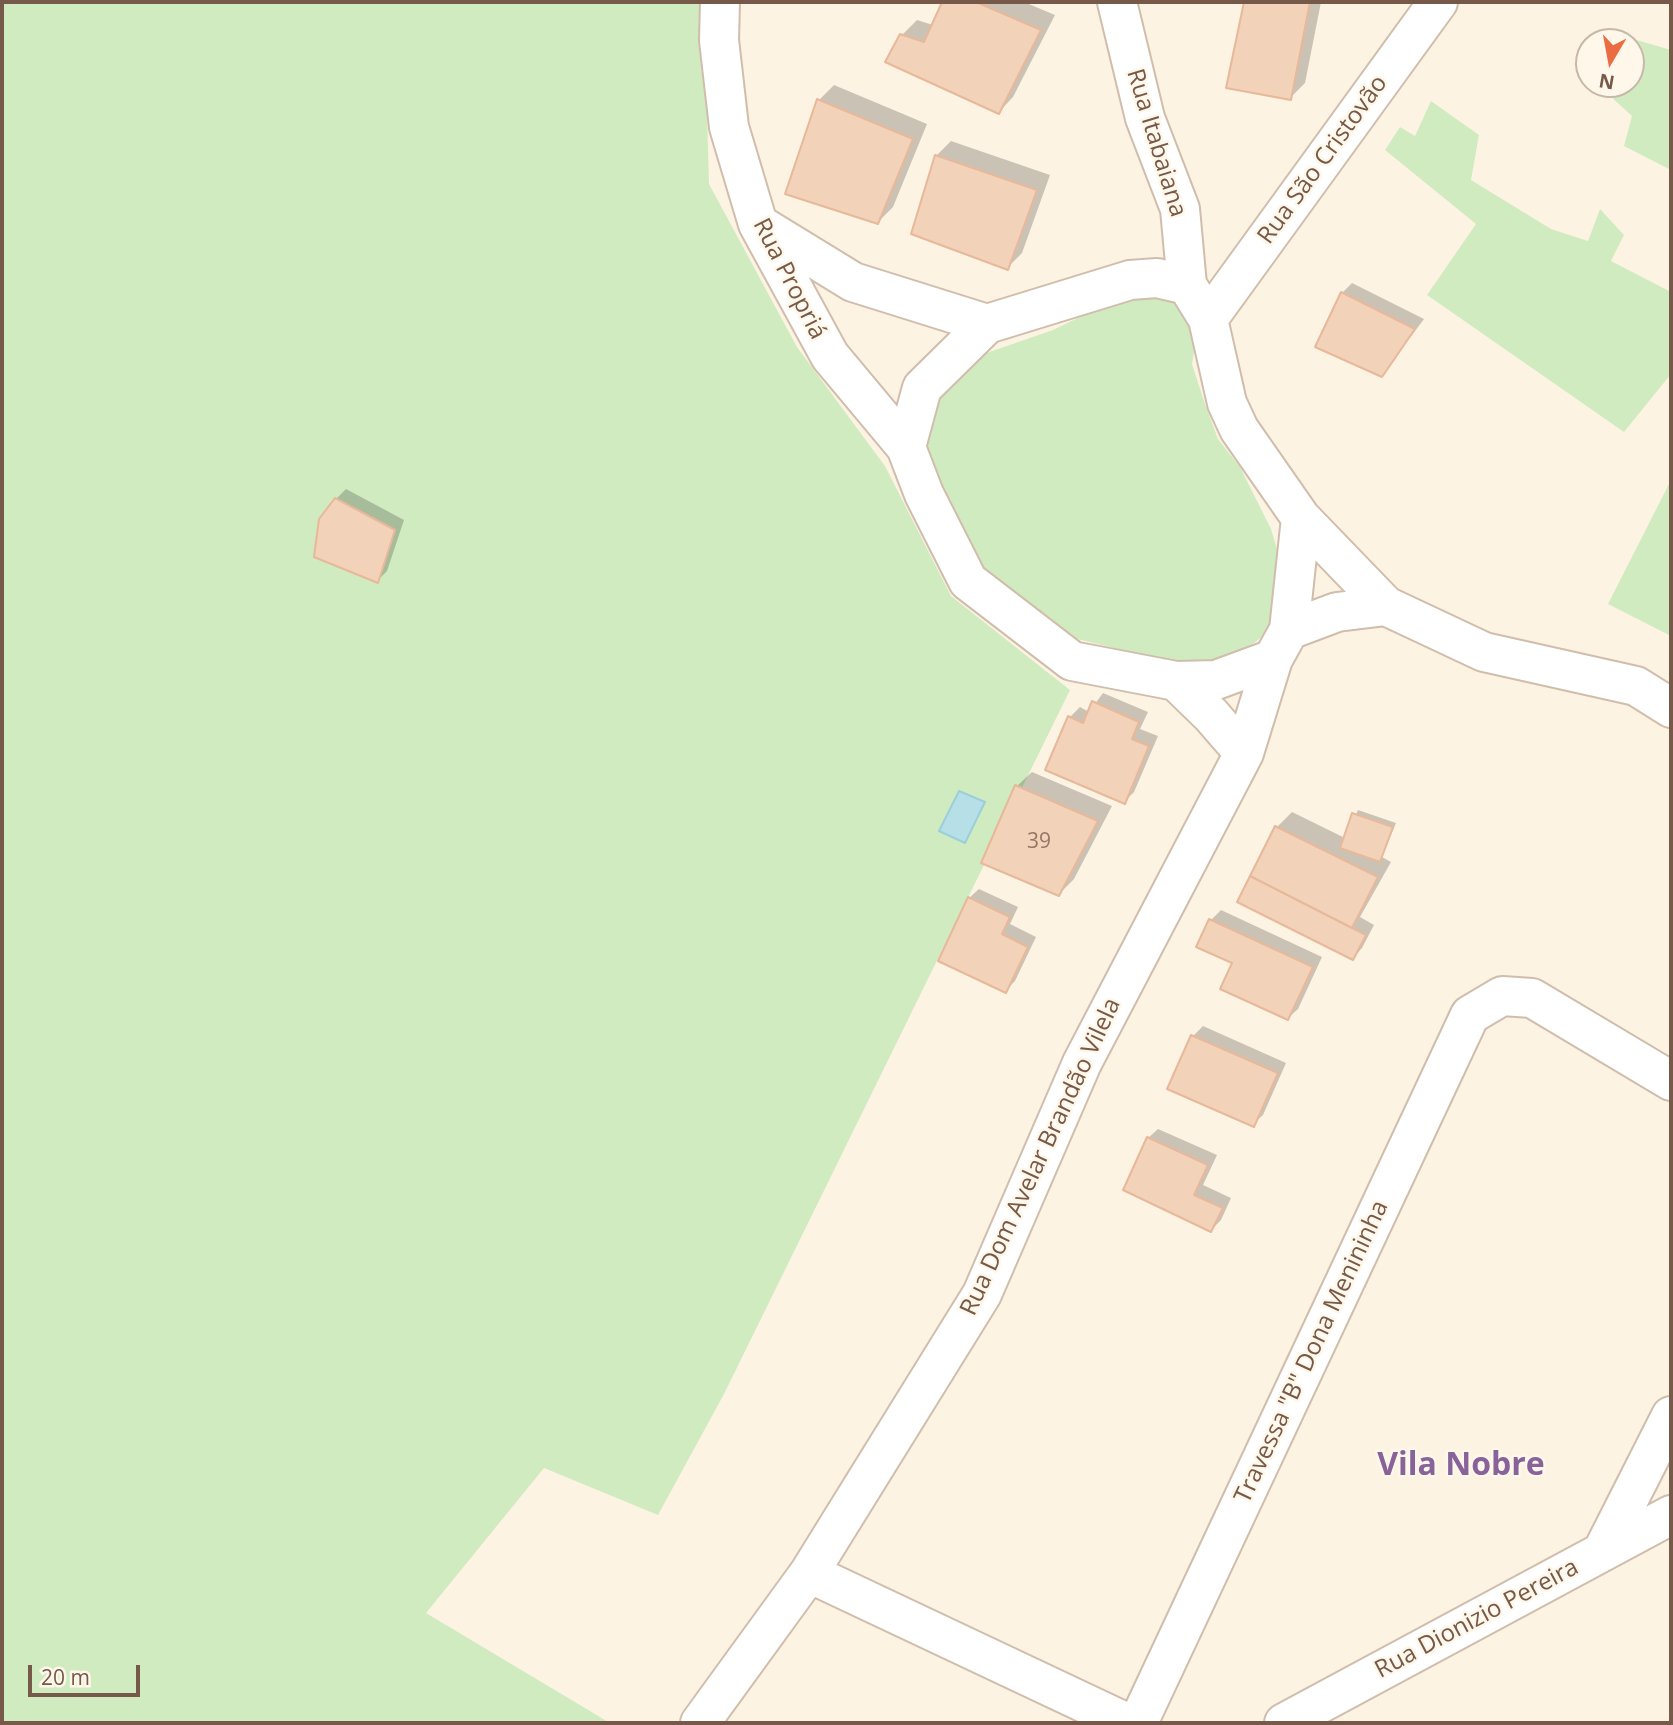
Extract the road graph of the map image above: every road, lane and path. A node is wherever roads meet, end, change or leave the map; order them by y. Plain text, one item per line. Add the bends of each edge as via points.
1 (720, 2) edge
2 (1117, 2) edge
3 (1438, 2) edge
4 (758, 224) junction
5 (1187, 285) junction
6 (1208, 319) junction
7 (986, 324) junction
8 (906, 447) junction
9 (1301, 519) junction
10 (1386, 606) junction
11 (1281, 645) junction
12 (1176, 681) junction
13 (1671, 708) edge
14 (1244, 753) junction
15 (1671, 1081) edge
16 (1671, 1416) edge
17 (1671, 1515) edge
18 (1602, 1552) junction
19 (809, 1573) junction
20 (700, 1723) edge
21 (1127, 1723) edge
22 (1138, 1723) edge
23 (1283, 1723) edge

1 - 4 street, Rua Propriá via 719,40 729,127
2 - 5 street, Rua Itabaiana via 1145,118 1180,209
3 - 6 street, Rua São Cristovão
4 - 7 street via 853,282
4 - 8 street, Rua Propriá via 830,356
5 - 6 street
5 - 7 street via 1157,278 1129,280
6 - 9 street via 1227,403 1238,429
7 - 8 street via 922,388
8 - 12 street, Rua Propriá via 968,581 1072,661
9 - 10 street
9 - 11 street, Rua Dom Avelar Brandão Vilela
10 - 11 street, Rua Propriá via 1337,612
10 - 13 street via 1484,652 1636,686
11 - 12 street, Rua Propriá via 1216,680
11 - 14 street, Rua Dom Avelar Brandão Vilela
12 - 14 street
14 - 19 street, Rua Dom Avelar Brandão Vilela via 1082,1063 982,1294
15 - 22 street, Travessa "B" Dona Menininha via 1532,998 1502,996 1470,1015
16 - 18 street
17 - 18 street, Rua Dionizio Pereira
18 - 23 street, Rua Dionizio Pereira
19 - 20 street, Rua Dom Avelar Brandão Vilela
19 - 21 street

